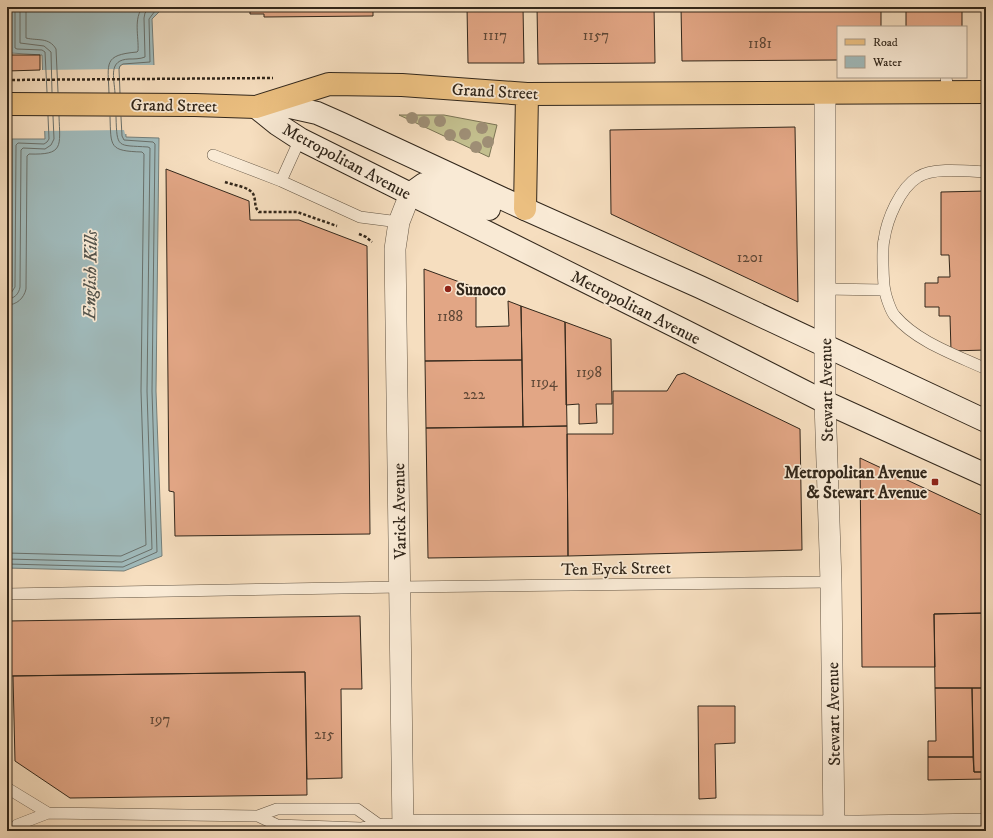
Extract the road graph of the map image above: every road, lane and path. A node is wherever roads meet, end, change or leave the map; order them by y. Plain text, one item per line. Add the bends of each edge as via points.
1 (275, 78) dead end
2 (7, 80) edge
3 (947, 85) edge
4 (986, 92) edge
5 (527, 94) junction
6 (825, 94) junction
7 (8, 104) edge
8 (256, 107) junction
9 (300, 140) junction
10 (213, 155) dead end
11 (986, 172) edge
12 (281, 181) junction
13 (225, 182) dead end
14 (410, 194) junction
15 (525, 210) junction
16 (399, 222) junction
17 (338, 226) dead end
18 (352, 232) dead end
19 (372, 242) dead end
20 (700, 287) junction
21 (825, 289) junction
22 (884, 290) junction
23 (826, 346) junction
24 (986, 369) edge
25 (825, 402) junction
26 (986, 421) edge
27 (986, 475) edge
28 (831, 582) junction
29 (400, 587) junction
30 (7, 594) edge
31 (7, 788) edge
32 (48, 814) junction
33 (258, 816) junction
34 (378, 824) junction
35 (986, 824) edge
36 (403, 828) edge
37 (834, 828) edge
38 (13, 831) edge

1 - 2 path
3 - 4 main road, Grand Street
3 - 6 main road, Grand Street
5 - 6 main road, Grand Street
5 - 8 main road, Grand Street via 402,85 329,84
5 - 15 main road
6 - 21 street, Stewart Avenue
7 - 8 main road, Grand Street
8 - 9 main road, Metropolitan Avenue
8 - 15 main road, Metropolitan Avenue via 290,107 317,113
9 - 12 lane
9 - 14 main road, Metropolitan Avenue
10 - 12 lane
11 - 22 lane via 930,171 917,177 905,188 892,212 883,240
12 - 16 lane via 360,217
13 - 17 path via 252,192 256,210 259,212 297,212
14 - 16 street, Varick Avenue
14 - 20 main road via 424,184 436,185 571,247
14 - 25 main road, Metropolitan Avenue
15 - 20 main road, Metropolitan Avenue
16 - 29 street, Varick Avenue via 395,249
18 - 19 path
20 - 23 main road, Metropolitan Avenue
21 - 22 lane
21 - 23 street, Stewart Avenue
22 - 24 lane via 894,315 917,335
23 - 25 street, Stewart Avenue
23 - 26 main road, Metropolitan Avenue
25 - 27 main road, Metropolitan Avenue
25 - 28 street, Stewart Avenue
28 - 29 lane, Ten Eyck Street
28 - 37 street, Stewart Avenue
29 - 30 lane, Ten Eyck Street
29 - 36 street, Varick Avenue
31 - 32 lane
32 - 33 lane
32 - 38 lane via 17,825
33 - 34 lane via 277,825 361,828
33 - 34 lane via 277,809 357,809
34 - 36 lane
35 - 37 street
36 - 37 street

